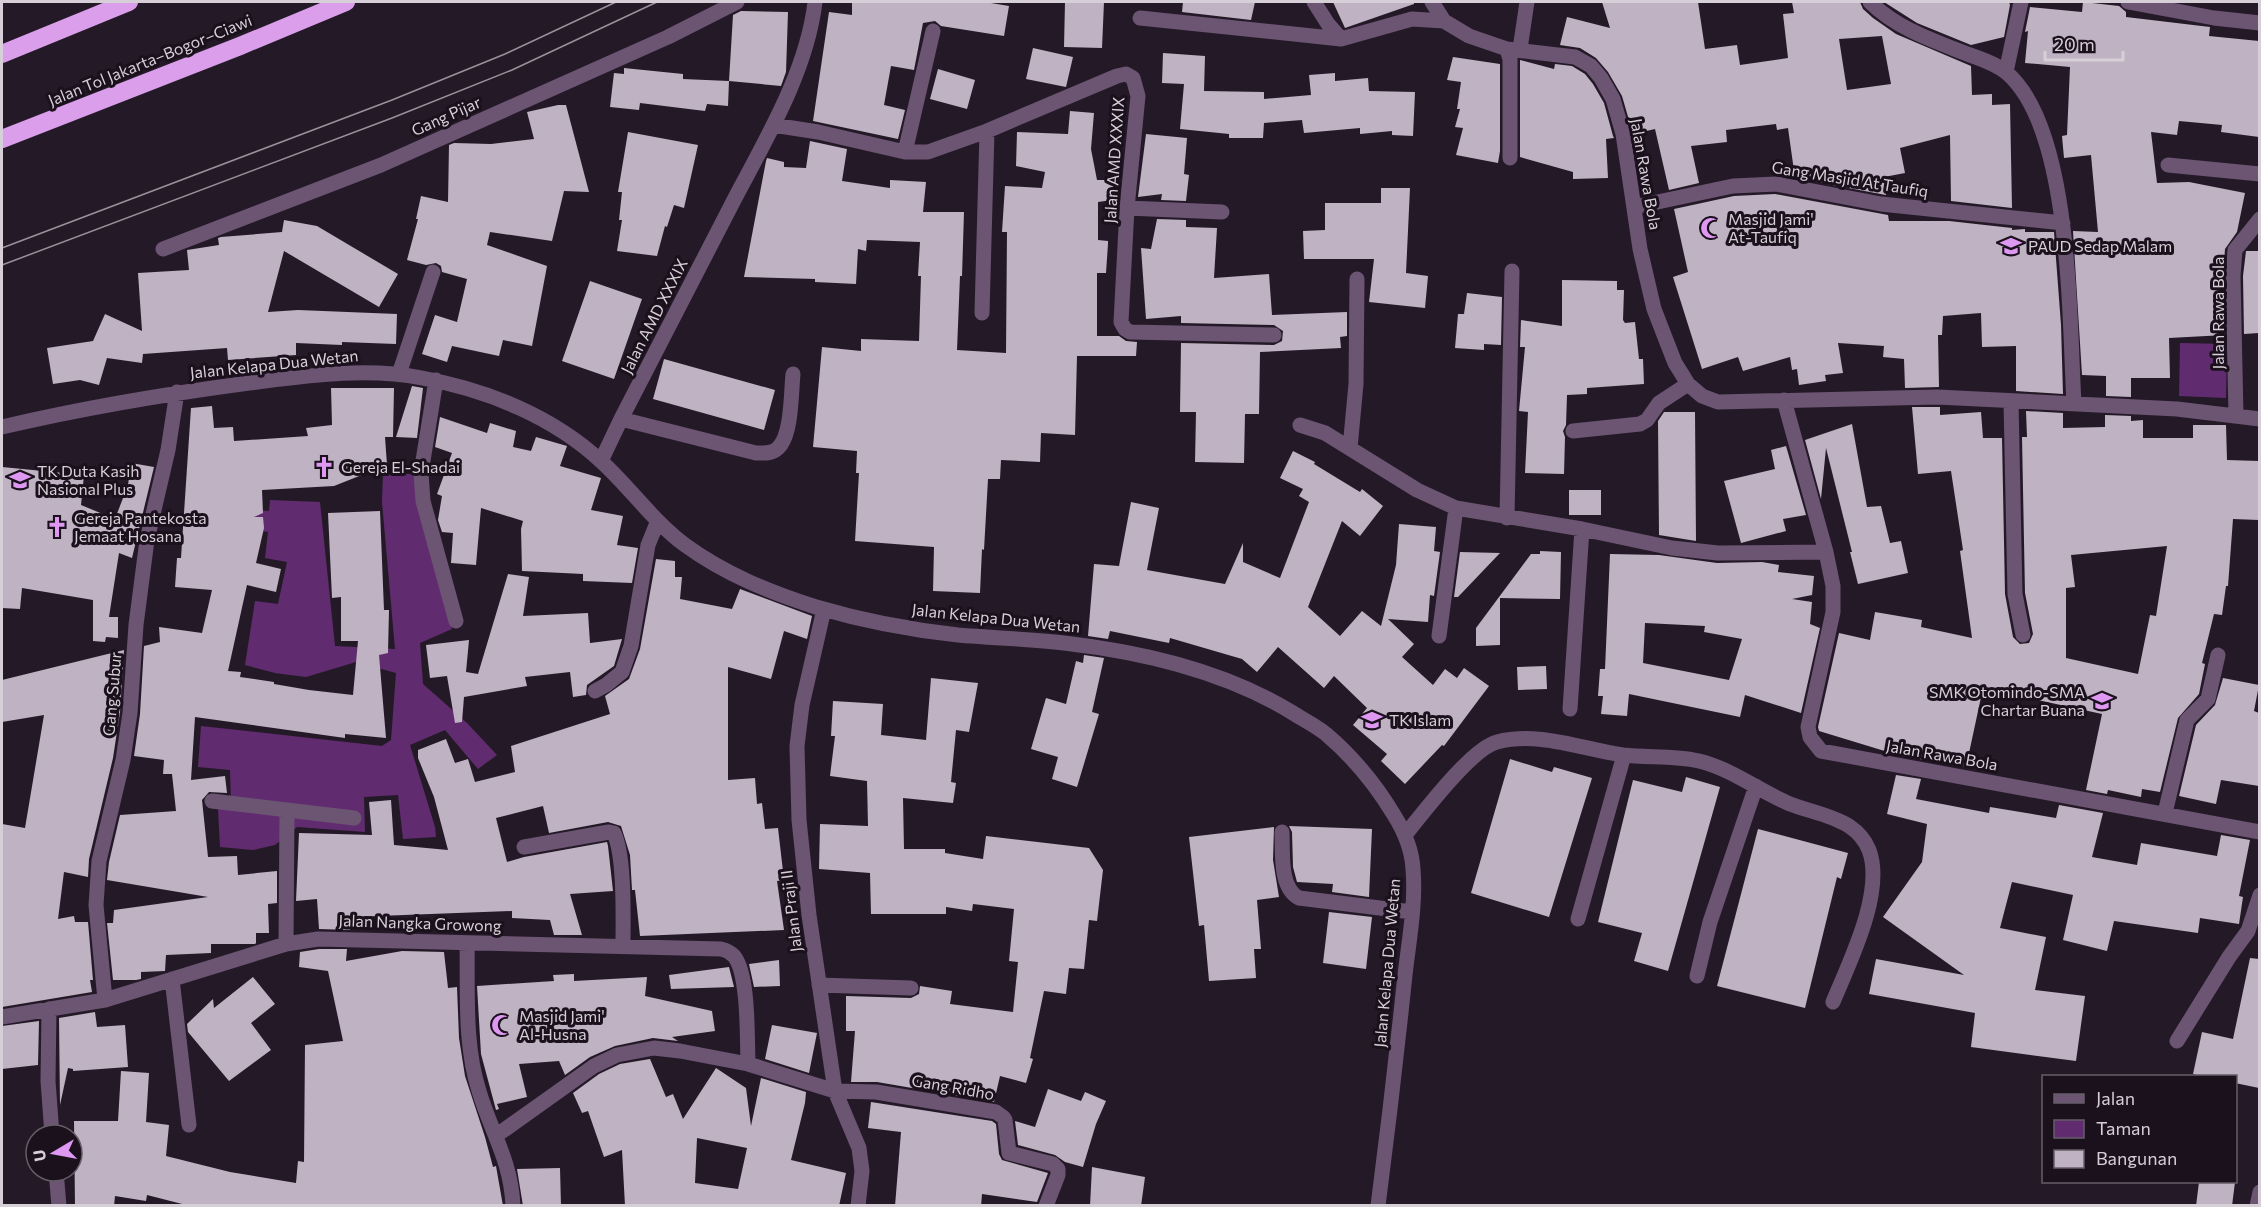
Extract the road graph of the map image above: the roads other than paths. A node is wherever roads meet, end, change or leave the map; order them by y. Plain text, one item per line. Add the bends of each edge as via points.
1 (129, 2) edge
2 (346, 2) edge
3 (736, 2) edge
4 (815, 2) edge
5 (1314, 2) edge
6 (1432, 2) edge
7 (1527, 2) edge
8 (1870, 2) edge
9 (2021, 2) edge
10 (2128, 2) edge
11 (1140, 18) dead end
12 (1444, 21) junction
13 (2259, 23) edge
14 (933, 31) dead end
15 (1341, 39) junction
16 (1514, 49) junction
17 (2, 54) edge
18 (2006, 72) junction
19 (773, 125) junction
20 (987, 131) junction
21 (2, 139) edge
22 (905, 152) junction
23 (1510, 158) dead end
24 (2168, 165) dead end
25 (2259, 174) edge
26 (1634, 207) junction
27 (1127, 208) junction
28 (1222, 212) dead end
29 (2259, 219) edge
30 (2063, 223) junction
31 (163, 249) dead end
32 (1512, 271) dead end
33 (433, 272) dead end
34 (1357, 279) dead end
35 (982, 313) dead end
36 (1274, 335) dead end
37 (399, 374) junction
38 (793, 374) dead end
39 (436, 381) junction
40 (1688, 384) junction
41 (177, 392) junction
42 (1784, 400) junction
43 (2011, 401) junction
44 (2074, 403) junction
45 (2236, 416) junction
46 (621, 419) junction
47 (2259, 419) edge
48 (1300, 425) dead end
49 (2, 427) edge
50 (1573, 431) dead end
51 (1350, 448) junction
52 (601, 461) junction
53 (1456, 508) junction
54 (1507, 518) junction
55 (657, 523) junction
56 (1582, 529) junction
57 (1826, 552) junction
58 (824, 609) junction
59 (456, 621) dead end
60 (2023, 635) dead end
61 (1439, 636) dead end
62 (2218, 655) dead end
63 (595, 691) dead end
64 (1570, 709) dead end
65 (1624, 755) junction
66 (1756, 786) junction
67 (212, 801) dead end
68 (287, 810) junction
69 (2165, 813) junction
70 (354, 818) dead end
71 (1282, 832) dead end
72 (2259, 832) edge
73 (1405, 835) junction
74 (524, 847) dead end
75 (2259, 895) edge
76 (1412, 912) junction
77 (1578, 919) dead end
78 (467, 943) junction
79 (286, 944) junction
80 (623, 945) junction
81 (1697, 976) dead end
82 (172, 979) junction
83 (819, 986) junction
84 (911, 988) dead end
85 (105, 1000) junction
86 (1833, 1002) dead end
87 (49, 1010) junction
88 (2, 1017) edge
89 (2177, 1041) dead end
90 (748, 1064) junction
91 (835, 1091) junction
92 (51, 1123) edge
93 (189, 1125) dead end
94 (497, 1135) junction
95 (57, 1183) edge
96 (2259, 1192) edge
97 (59, 1206) edge
98 (513, 1206) edge
99 (858, 1206) edge
100 (1046, 1206) edge
101 (1378, 1206) edge
102 (2257, 1206) edge

1 - 17 highway
2 - 21 highway, Jalan Tol Jakarta–Bogor–Ciawi
3 - 31 street, Gang Pijar via 668,37 381,165
4 - 19 street, Jalan AMD XXXIX via 810,34
5 - 15 street
6 - 12 street
7 - 16 street
8 - 18 street via 1899,25
9 - 18 street
10 - 13 street
11 - 15 street
12 - 15 street, Jalan Rawa Bola via 1412,19
12 - 16 street, Jalan Rawa Bola via 1469,36
14 - 22 street
16 - 23 street via 1510,59
16 - 26 street, Jalan Rawa Bola via 1575,57 1591,66 1601,78 1623,134
18 - 30 street via 2029,100 2046,139
19 - 22 street, Jalan AMD XXXIX
19 - 46 street, Jalan AMD XXXIX
20 - 22 street, Jalan AMD XXXIX via 928,152
20 - 27 street, Jalan AMD XXXIX via 1118,76 1133,78 1138,96
20 - 35 street
24 - 25 street
26 - 30 street, Gang Masjid At Taufiq via 1732,186 1776,184 1881,204
26 - 40 street, Jalan Rawa Bola via 1654,309 1675,363
27 - 28 street
27 - 36 street, Jalan AMD XXXIX via 1121,322 1125,329
29 - 45 street, Jalan Rawa Bola via 2235,250
30 - 44 street
32 - 54 street
33 - 37 street
34 - 51 street via 1356,384
37 - 39 street, Jalan Kelapa Dua Wetan
37 - 41 street, Jalan Kelapa Dua Wetan via 332,374
38 - 46 street via 788,427 778,449 768,453
39 - 52 street, Jalan Kelapa Dua Wetan via 520,407
39 - 59 street via 421,473 423,501
40 - 42 street, Jalan Rawa Bola via 1702,396 1718,402
40 - 50 street via 1659,403 1640,424
41 - 49 street, Jalan Kelapa Dua Wetan
41 - 85 street, Gang Subur via 147,540 123,760 99,861 96,905
42 - 43 street, Jalan Rawa Bola via 1937,397
42 - 57 street, Jalan Rawa Bola
43 - 44 street, Jalan Rawa Bola
43 - 60 street via 2015,594
44 - 45 street, Jalan Rawa Bola
45 - 47 street, Jalan Rawa Bola
46 - 52 street, Jalan AMD XXXIX
48 - 51 street via 1325,433
51 - 53 street via 1417,490
52 - 55 street, Jalan Kelapa Dua Wetan
53 - 54 street
53 - 61 street
54 - 56 street
55 - 58 street, Jalan Kelapa Dua Wetan via 738,577
55 - 63 street via 648,545 638,614 622,672
56 - 57 street via 1672,548 1718,553
56 - 64 street
57 - 69 street, Jalan Rawa Bola via 1833,586 1833,612 1808,727 1810,737 1821,751
58 - 73 street, Jalan Kelapa Dua Wetan via 954,634 1066,643 1143,656 1245,687 1324,732 1369,778
58 - 83 street, Jalan Praji II via 802,705 797,746 799,820
62 - 69 street via 2210,695 2187,720
65 - 66 street via 1700,761
65 - 73 street via 1535,739 1495,742 1475,754
65 - 77 street
66 - 81 street via 1710,922
66 - 86 street via 1788,803 1848,825 1869,849 1873,865 1871,897
67 - 68 street
68 - 70 street
68 - 79 street
69 - 72 street, Jalan Rawa Bola
71 - 76 street via 1286,881 1294,895
73 - 76 street, Jalan Kelapa Dua Wetan via 1413,864
74 - 80 street via 614,833 622,889
75 - 89 street via 2248,931
76 - 101 street, Jalan Kelapa Dua Wetan
78 - 79 street, Jalan Nangka Growong via 341,938
78 - 80 street, Jalan Nangka Growong
78 - 94 street via 473,1065
79 - 82 street, Jalan Nangka Growong
80 - 90 street, Jalan Nangka Growong via 722,949 735,957 744,982
82 - 85 street, Jalan Nangka Growong
82 - 93 street
83 - 84 street
83 - 91 street, Jalan Praji II
85 - 87 street, Jalan Nangka Growong
87 - 88 street, Jalan Nangka Growong
87 - 92 street
90 - 91 street
90 - 94 street via 654,1048 617,1055 572,1080
91 - 99 street, Jalan Praji II via 859,1148 862,1171
91 - 100 street, Gang Ridho via 876,1092 996,1112 1006,1124 1009,1152 1053,1164 1058,1169
94 - 98 street via 509,1173
95 - 97 street
96 - 102 street

